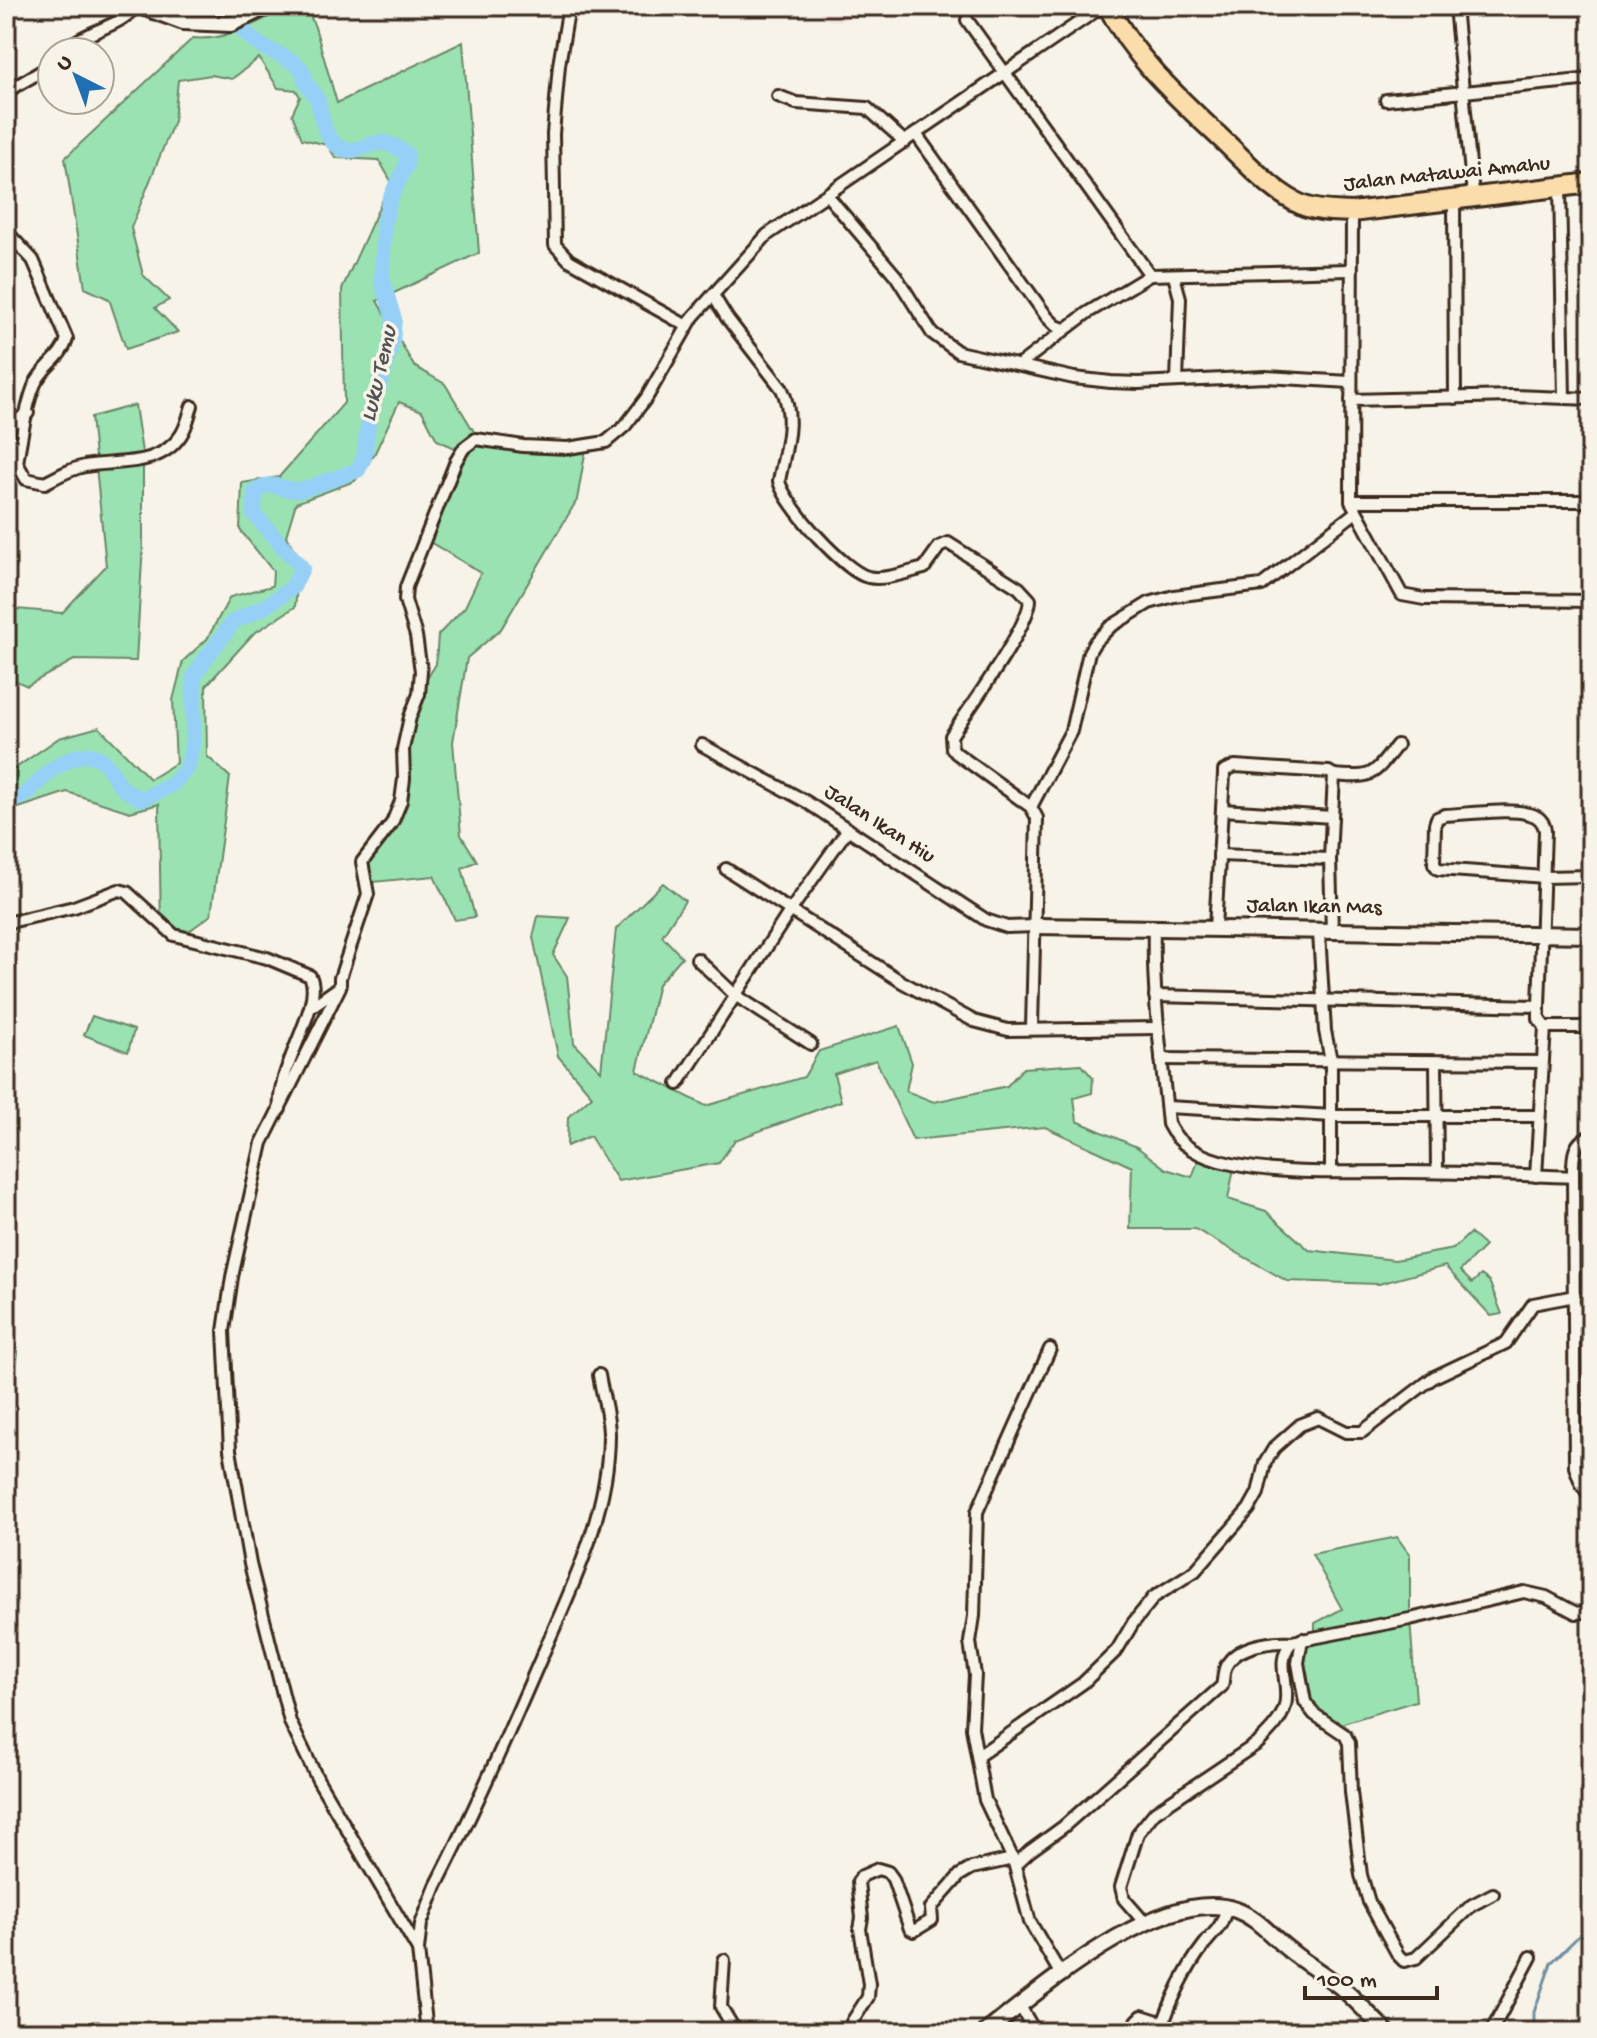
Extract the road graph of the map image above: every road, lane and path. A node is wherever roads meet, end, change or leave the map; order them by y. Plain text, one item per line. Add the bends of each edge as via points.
1 (138, 6) edge
2 (268, 6) edge
3 (569, 6) edge
4 (1105, 6) edge
5 (1455, 6) edge
6 (967, 20) dead end
7 (83, 36) edge
8 (1004, 73) junction
9 (36, 74) edge
10 (1591, 79) edge
11 (1464, 91) junction
12 (6, 92) edge
13 (778, 96) dead end
14 (1386, 100) dead end
15 (916, 134) junction
16 (905, 142) junction
17 (1591, 183) edge
18 (1560, 186) junction
19 (827, 195) junction
20 (1473, 195) junction
21 (1454, 199) junction
22 (1352, 212) junction
23 (6, 231) edge
24 (1350, 270) junction
25 (1150, 275) junction
26 (1191, 275) junction
27 (1174, 276) junction
28 (713, 295) junction
29 (1180, 298) junction
30 (687, 326) junction
31 (1064, 329) junction
32 (1019, 365) junction
33 (1177, 381) junction
34 (1350, 382) junction
35 (1564, 397) junction
36 (1455, 398) junction
37 (1591, 399) edge
38 (1351, 400) junction
39 (192, 406) dead end
40 (28, 413) junction
41 (6, 428) edge
42 (6, 436) edge
43 (19, 448) junction
44 (1351, 501) junction
45 (1591, 501) edge
46 (1356, 512) junction
47 (1591, 601) edge
48 (702, 745) dead end
49 (1397, 745) dead end
50 (1334, 775) junction
51 (1031, 807) junction
52 (1222, 810) junction
53 (1332, 817) junction
54 (848, 829) junction
55 (1219, 855) junction
56 (1330, 859) junction
57 (726, 869) dead end
58 (1591, 876) edge
59 (1544, 877) junction
60 (790, 911) junction
61 (6, 923) edge
62 (1036, 926) junction
63 (1154, 928) junction
64 (1215, 928) junction
65 (1325, 932) junction
66 (1543, 934) junction
67 (1591, 935) edge
68 (697, 959) dead end
69 (340, 987) junction
70 (735, 995) junction
71 (1155, 996) junction
72 (1323, 1001) junction
73 (1539, 1006) junction
74 (311, 1007) junction
75 (1545, 1027) junction
76 (1591, 1027) edge
77 (1032, 1028) junction
78 (1157, 1028) junction
79 (811, 1044) dead end
80 (1161, 1059) junction
81 (1331, 1060) junction
82 (1436, 1062) junction
83 (1542, 1062) junction
84 (678, 1084) dead end
85 (1167, 1107) junction
86 (280, 1111) junction
87 (1333, 1116) junction
88 (1435, 1116) junction
89 (1539, 1116) junction
90 (1591, 1136) edge
91 (1331, 1172) junction
92 (1437, 1172) junction
93 (1536, 1176) junction
94 (1573, 1177) junction
95 (1575, 1302) junction
96 (1591, 1309) edge
97 (1050, 1349) dead end
98 (599, 1375) dead end
99 (1576, 1398) junction
100 (1591, 1399) edge
101 (1591, 1498) edge
102 (1591, 1611) edge
103 (1297, 1640) junction
104 (978, 1756) junction
105 (1014, 1862) junction
106 (1493, 1894) dead end
107 (1227, 1908) junction
108 (1145, 1923) junction
109 (418, 1950) junction
110 (1531, 1957) dead end
111 (724, 1960) dead end
112 (1060, 1973) junction
113 (1020, 2006) junction
114 (1373, 2026) edge
115 (1163, 2029) edge
116 (427, 2032) edge
117 (736, 2032) edge
118 (851, 2032) edge
119 (986, 2032) edge
120 (1035, 2032) edge
121 (1132, 2032) edge
122 (1387, 2032) edge
123 (1491, 2032) edge

1 - 2 street via 183,22 231,24
1 - 7 street
3 - 30 street via 553,134 555,245 569,260
4 - 8 street
4 - 22 highway, Jalan Matawai Amahu via 1157,75 1252,168 1302,205
5 - 11 street
6 - 8 street
8 - 15 street
8 - 25 street
9 - 12 street
10 - 11 street
11 - 14 street
11 - 20 street
13 - 16 street via 796,103 867,108
15 - 16 street
15 - 31 street via 1047,317
16 - 19 street
17 - 18 highway, Jalan Matawai Amahu
18 - 20 highway, Jalan Matawai Amahu
18 - 35 street
19 - 28 street via 767,235
19 - 32 street via 896,276 941,341 958,352
20 - 21 highway, Jalan Matawai Amahu
21 - 22 highway, Jalan Matawai Amahu
21 - 36 street
22 - 24 street
23 - 40 street via 33,260 67,339 35,384
24 - 26 street
24 - 34 street
25 - 27 street
25 - 31 street
26 - 27 street
26 - 29 street
27 - 29 street
28 - 30 street
28 - 51 street via 787,400 791,420 779,481 782,490 802,520 840,558 868,577 881,577 924,568 948,543 1028,595 1028,613 951,743 956,753
29 - 33 street
30 - 69 street via 642,404 606,442 568,448 476,439 456,461 406,587 421,671 419,694 403,749 401,801 392,823 362,862 368,894
31 - 32 street
32 - 33 street via 1111,382
33 - 34 street via 1266,377
34 - 38 street
35 - 36 street
35 - 37 street
36 - 38 street
38 - 44 street
39 - 43 street via 175,443 138,461 87,466 37,483 19,471
40 - 41 street
40 - 43 street
42 - 43 street
44 - 45 street
44 - 46 street
46 - 47 street via 1402,595 1462,601
46 - 51 street via 1262,585 1157,600 1110,627 1089,652 1071,731
48 - 54 street, Jalan Ikan Hiu
49 - 50 street via 1366,777
50 - 52 street via 1229,768
50 - 53 street
51 - 62 street via 1037,823
52 - 53 street
52 - 55 street
53 - 56 street
54 - 60 street
54 - 62 street, Jalan Ikan Hiu via 986,920 1007,927
55 - 56 street
55 - 64 street
56 - 65 street
57 - 60 street
58 - 59 street
59 - 59 street via 1438,869 1437,818 1536,816 1545,825
59 - 66 street
60 - 70 street
60 - 77 street via 974,1021 1008,1030
61 - 74 street via 127,892 174,935 267,958 310,976
62 - 63 street, Jalan Ikan Mas
62 - 77 street
63 - 64 street, Jalan Ikan Mas
63 - 71 street
64 - 65 street, Jalan Ikan Mas
65 - 66 street, Jalan Ikan Mas
65 - 72 street
66 - 67 street, Jalan Ikan Mas
66 - 73 street
68 - 70 street
69 - 74 street
69 - 86 street
70 - 79 street
70 - 84 street
71 - 72 street
71 - 78 street
72 - 73 street
72 - 81 street
73 - 75 street
74 - 86 street via 284,1075
75 - 76 street
75 - 83 street
77 - 78 street
78 - 80 street
80 - 81 street
80 - 85 street
81 - 82 street
81 - 87 street
82 - 83 street
82 - 88 street
83 - 89 street
85 - 87 street
85 - 91 street via 1168,1124 1178,1141 1209,1157 1243,1166
86 - 109 street via 262,1143 224,1331 232,1464 250,1564 290,1722
87 - 88 street
87 - 91 street
88 - 89 street
88 - 92 street
89 - 93 street
90 - 94 street via 1575,1150
91 - 92 street
92 - 93 street
93 - 94 street
94 - 95 street
95 - 96 street
95 - 99 street
95 - 104 street via 1533,1304 1506,1343 1434,1377 1362,1432 1346,1432 1318,1418 1300,1425 1268,1456 1256,1499 1204,1562 1154,1597 1117,1650 1083,1683
97 - 104 street via 977,1512 970,1642 975,1675 972,1728
98 - 109 street via 609,1433 594,1521 541,1660 431,1896
99 - 100 street
99 - 101 street via 1575,1467
102 - 103 street via 1576,1613 1524,1592
103 - 105 street via 1271,1641 1235,1657 1227,1664 1222,1686 1063,1827
103 - 106 street via 1305,1702 1349,1743 1361,1875 1369,1902 1398,1955 1404,1961 1416,1958 1472,1905
103 - 108 street via 1282,1657 1285,1705 1272,1730 1155,1812 1138,1833 1121,1887 1124,1899
104 - 105 street via 985,1800
105 - 112 street via 1030,1922
105 - 118 street via 960,1875 931,1908 929,1924 914,1931 888,1872 878,1869 862,1876 860,1929 869,1984
107 - 108 street via 1201,1908
107 - 114 street via 1261,1925 1342,1988
107 - 115 street
108 - 112 street
109 - 116 street
110 - 123 street
111 - 117 street via 721,2007
112 - 113 street
113 - 119 street
113 - 120 street
114 - 122 street
115 - 121 street via 1142,2016

